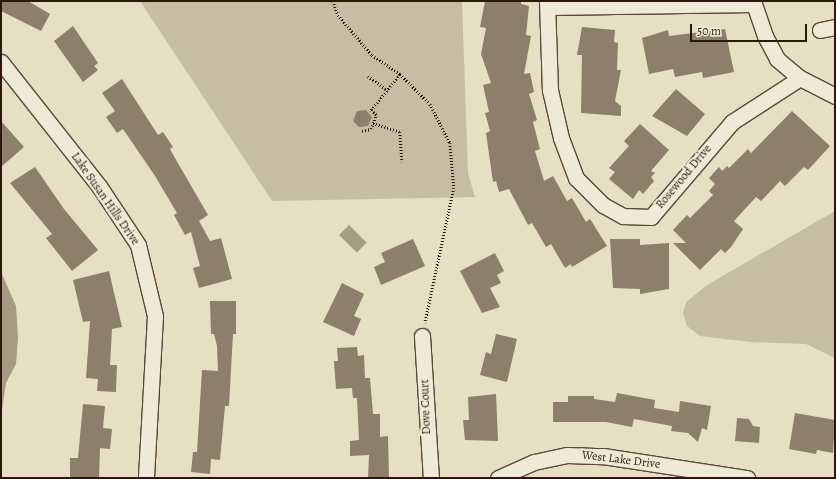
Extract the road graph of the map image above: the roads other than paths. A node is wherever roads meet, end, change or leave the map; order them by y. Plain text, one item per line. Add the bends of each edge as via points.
1 (754, 3) edge
2 (548, 4) edge
3 (835, 27) edge
4 (820, 30) dead end
5 (1, 62) edge
6 (800, 78) junction
7 (835, 96) edge
8 (422, 336) road end
9 (146, 478) edge
10 (431, 478) edge
11 (498, 478) edge
12 (747, 478) edge

1 - 2 street
1 - 6 street via 778,59
2 - 6 street, Rosewood Drive via 550,90 561,138 576,178 603,205 623,216 651,216 732,122
3 - 4 street
5 - 9 street, Lake Susan Hills Drive via 99,186 138,245 155,316
6 - 7 street
8 - 10 street, Dove Court
11 - 12 street, West Lake Drive via 534,462 567,455 603,456

